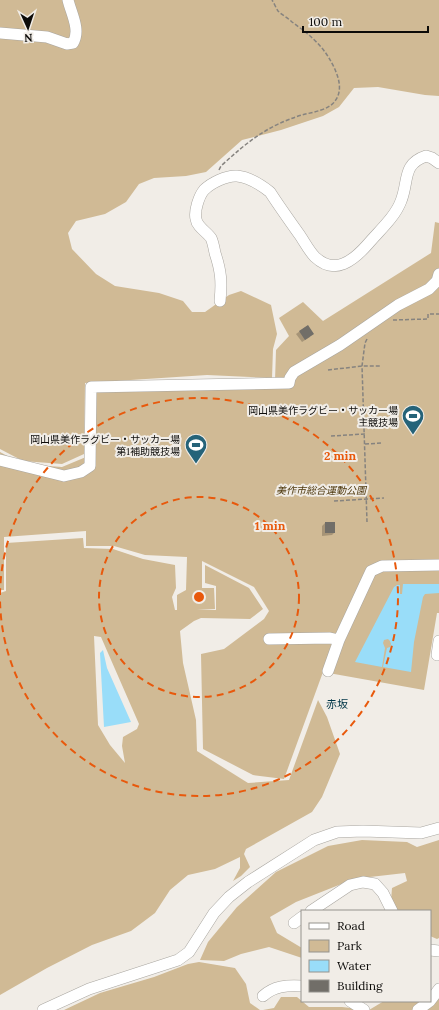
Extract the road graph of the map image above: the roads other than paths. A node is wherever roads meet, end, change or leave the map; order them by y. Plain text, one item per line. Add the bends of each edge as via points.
1 (68, 0) edge
2 (0, 33) edge
3 (439, 164) edge
4 (439, 274) edge
5 (220, 300) dead end
6 (0, 460) edge
7 (439, 565) edge
8 (269, 639) dead end
9 (338, 640) junction
10 (439, 641) edge
11 (437, 655) dead end
12 (328, 671) dead end
13 (439, 828) edge
14 (312, 910) edge
15 (392, 910) edge
16 (301, 986) edge
17 (439, 989) edge
18 (263, 996) dead end
19 (431, 1000) edge
20 (352, 1002) edge
21 (429, 1002) edge
22 (43, 1010) edge
23 (364, 1010) edge
24 (418, 1010) edge

1 - 2 street via 76,29 76,38 73,42 67,44 47,37
3 - 5 street via 426,156 411,164 396,212 357,257 337,265 326,264 315,256 270,192 259,184 237,176 227,176 220,180 204,190 196,212 196,219 211,238 221,270
4 - 6 street via 437,281 429,289 398,305 340,345 294,372 289,383 90,388 90,466 81,472 64,476
7 - 9 street via 382,566 371,571
8 - 9 street
9 - 12 street
10 - 11 street
13 - 22 street via 421,833 337,832 314,840 229,897 214,913 189,952 178,960 89,989
14 - 15 street via 350,885 363,882 375,884
16 - 18 street via 282,986 270,990
17 - 19 street
20 - 23 street
21 - 24 street

